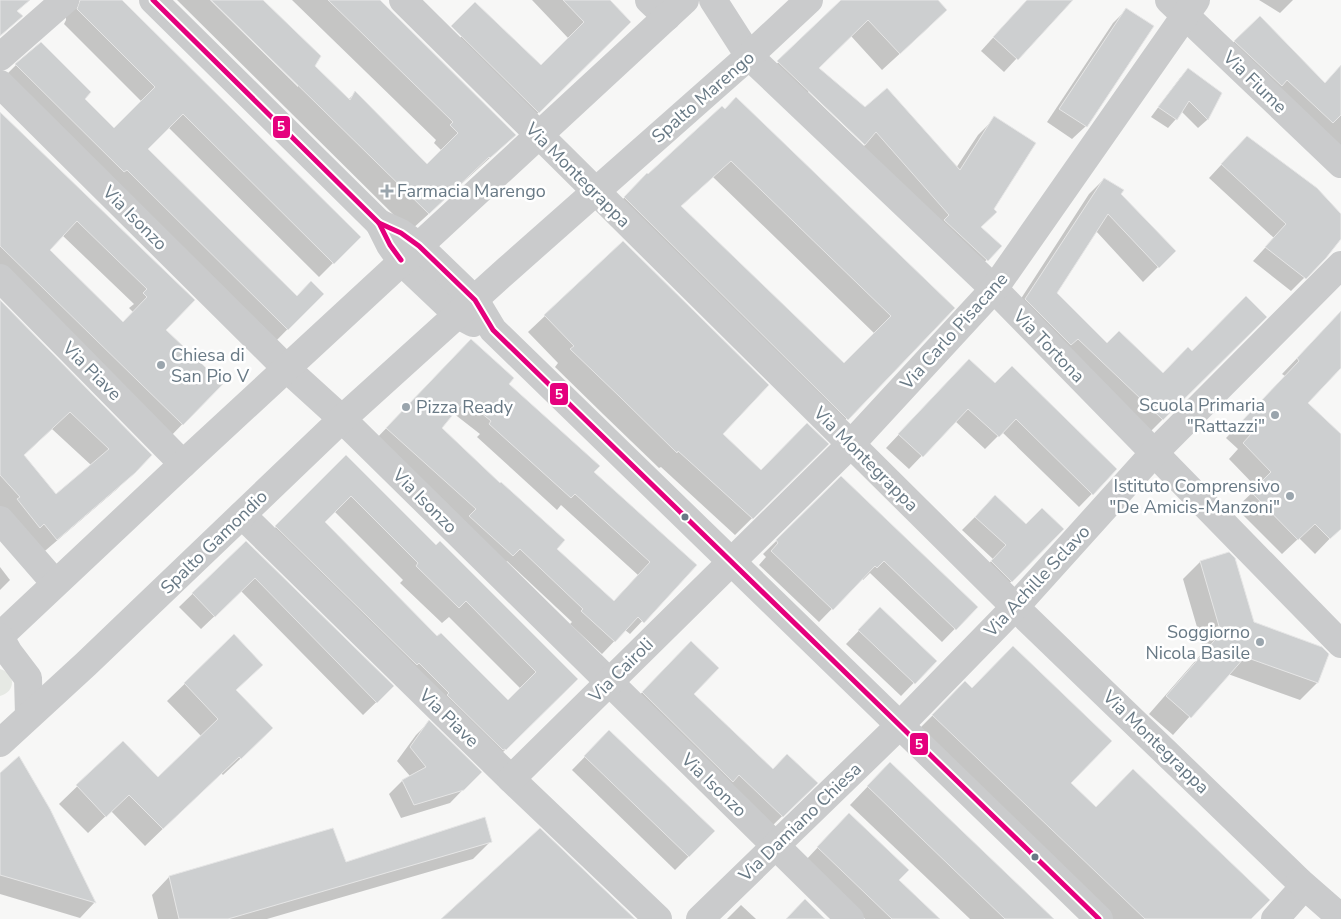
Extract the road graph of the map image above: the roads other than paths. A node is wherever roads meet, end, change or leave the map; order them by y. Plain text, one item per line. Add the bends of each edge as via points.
1 (65, 0) edge
2 (153, 0) edge
3 (403, 0) edge
4 (713, 0) edge
5 (809, 0) edge
6 (1184, 5) edge
7 (667, 6) edge
8 (749, 56) junction
9 (0, 58) edge
10 (0, 84) edge
11 (538, 135) junction
12 (1341, 164) edge
13 (596, 192) junction
14 (411, 254) junction
15 (1341, 265) edge
16 (0, 278) edge
17 (994, 289) junction
18 (466, 308) junction
19 (287, 369) junction
20 (342, 419) junction
21 (851, 444) junction
22 (1154, 453) junction
23 (183, 464) junction
24 (242, 515) junction
25 (0, 520) edge
26 (732, 561) junction
27 (55, 583) junction
28 (1015, 607) junction
29 (0, 636) edge
30 (1341, 644) edge
31 (609, 682) junction
32 (900, 726) junction
33 (10, 728) edge
34 (511, 779) junction
35 (776, 845) junction
36 (1300, 882) junction
37 (1341, 918) edge
38 (658, 919) edge
39 (700, 919) edge
40 (850, 919) edge
41 (1099, 919) edge
42 (1275, 919) edge

1 - 9 street
2 - 14 street via 379,223 401,233
3 - 11 street, Via Montegrappa
4 - 8 street, Via Tortona
5 - 8 street, Spalto Marengo
6 - 12 street, Via Fiume
6 - 17 street, Via Carlo Pisacane
7 - 11 street
8 - 13 street, Spalto Marengo
8 - 17 street, Via Tortona
10 - 19 street, Via Isonzo
11 - 13 street, Via Montegrappa
11 - 14 street
13 - 18 street, Spalto Gamondio
13 - 21 street, Via Montegrappa
14 - 18 street
14 - 19 street
15 - 22 street, Via Achille Sclavo
16 - 23 street, Via Piave
17 - 21 street, Via Carlo Pisacane
17 - 22 street, Via Tortona
18 - 20 street, Spalto Gamondio
18 - 26 street via 493,330
19 - 20 street, Via Isonzo
19 - 23 street
20 - 24 street, Spalto Gamondio
20 - 31 street, Via Isonzo
21 - 26 street, Via Carlo Pisacane
21 - 28 street, Via Montegrappa
22 - 28 street, Via Achille Sclavo
22 - 30 street, Via Tortona
23 - 27 street
24 - 33 street, Spalto Gamondio via 86,664
24 - 34 street, Via Piave
25 - 27 street
26 - 31 street, Via Cairoli
26 - 32 street
27 - 29 street
28 - 32 street, Via Achille Sclavo
28 - 36 street, Via Montegrappa
29 - 33 street via 28,678
31 - 34 street, Via Cairoli
31 - 35 street, Via Isonzo
32 - 35 street, Via Damiano Chiesa
32 - 41 street
34 - 38 street, Via Piave
35 - 39 street, Via Damiano Chiesa
35 - 40 street, Via Isonzo
36 - 37 street, Via Montegrappa
36 - 42 street via 1298,894

